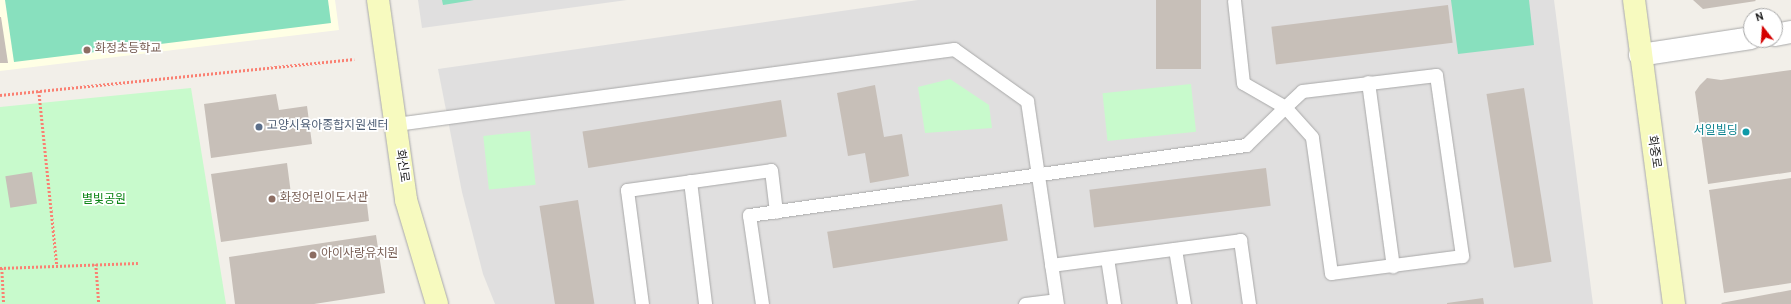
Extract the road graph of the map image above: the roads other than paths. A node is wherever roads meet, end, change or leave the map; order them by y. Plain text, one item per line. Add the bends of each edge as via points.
1 (378, 0) edge
2 (1234, 0) edge
3 (1634, 0) edge
4 (1743, 39) edge
5 (1640, 56) junction
6 (1368, 82) junction
7 (1285, 107) junction
8 (396, 124) junction
9 (1038, 176) junction
10 (690, 181) junction
11 (776, 212) junction
12 (1175, 249) junction
13 (1107, 258) junction
14 (1051, 265) junction
15 (1393, 266) junction
16 (1056, 302) edge
17 (437, 304) edge
18 (642, 304) edge
19 (705, 304) edge
20 (762, 304) edge
21 (1025, 304) edge
22 (1114, 304) edge
23 (1184, 304) edge
24 (1249, 304) edge
25 (1674, 304) edge

1 - 8 main road, 화신로
2 - 7 lane via 1243,83
3 - 5 main road, 화중로
4 - 5 street
5 - 25 main road, 화중로
6 - 7 lane via 1302,91
6 - 15 lane
6 - 15 lane via 1436,75 1462,256
7 - 9 lane via 1246,145
7 - 15 lane via 1312,137 1331,273
8 - 9 lane via 954,49 1027,101
8 - 17 main road, 화신로 via 406,200
9 - 11 lane
9 - 14 lane
10 - 11 lane via 771,170
10 - 18 lane via 627,190
10 - 19 lane
11 - 20 lane via 749,215
12 - 13 lane
12 - 23 lane
12 - 24 lane via 1240,240
13 - 14 lane
13 - 22 lane
14 - 16 lane
16 - 21 lane

